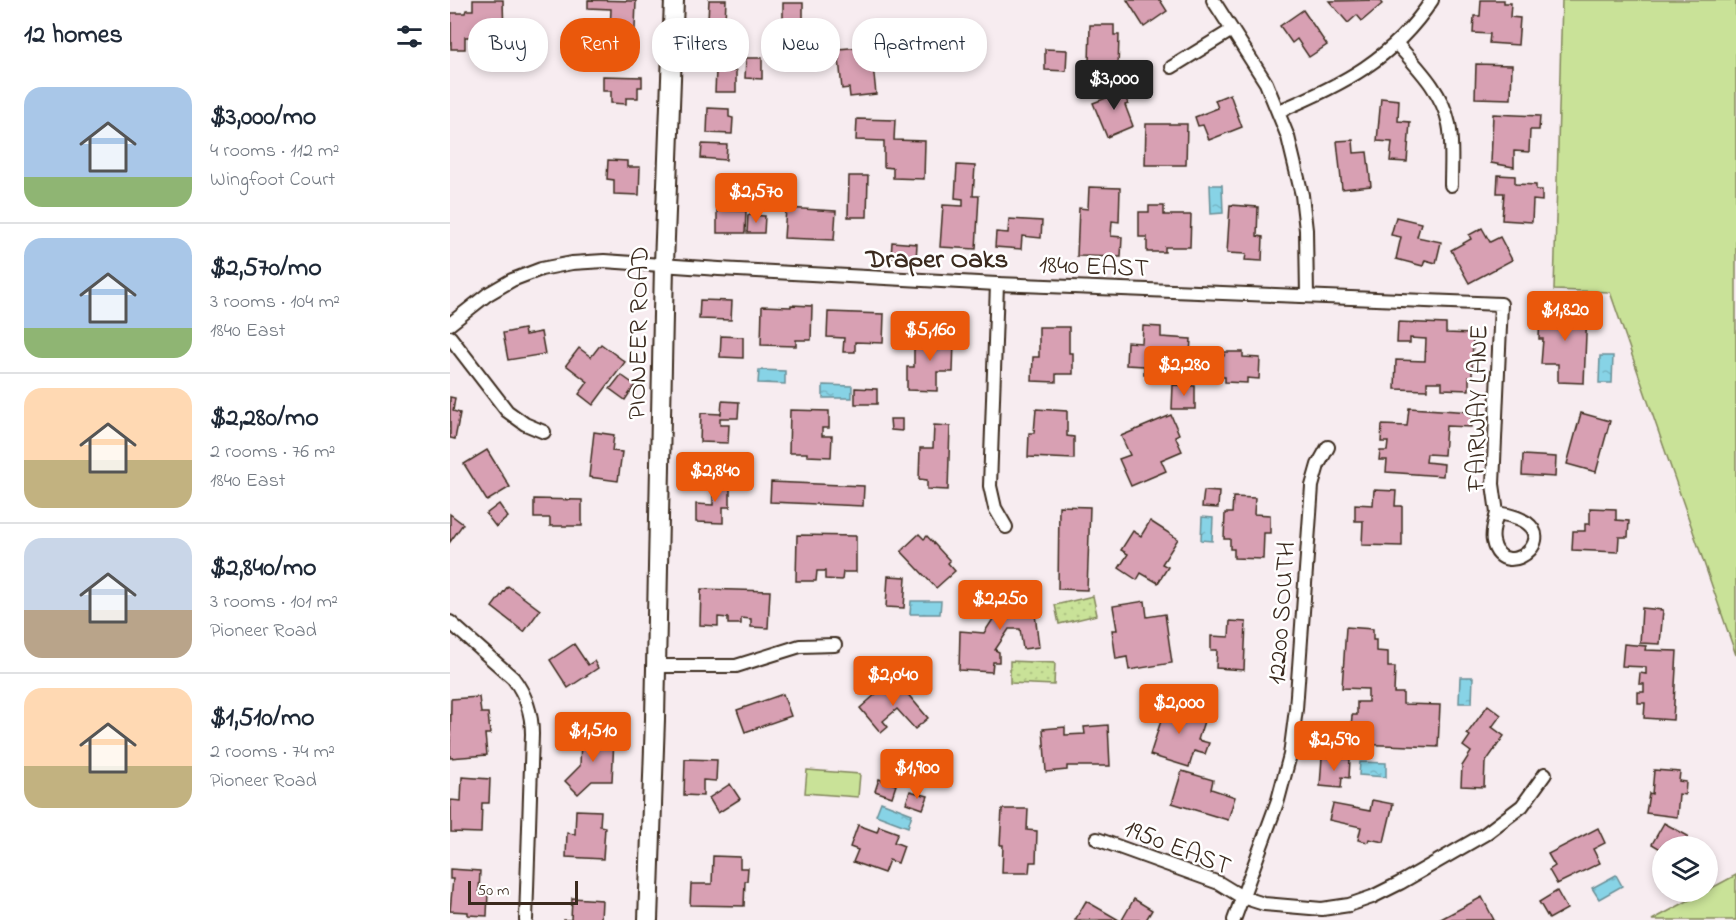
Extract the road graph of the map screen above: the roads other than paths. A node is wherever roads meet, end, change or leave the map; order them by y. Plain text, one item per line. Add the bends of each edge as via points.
1 (674, 0) edge
2 (1213, 0) edge
3 (1432, 0) edge
4 (1233, 30) junction
5 (1396, 44) junction
6 (1172, 67) dead end
7 (1279, 111) junction
8 (1451, 185) dead end
9 (664, 264) junction
10 (998, 284) junction
11 (1307, 296) junction
12 (1501, 304) joint
13 (450, 324) edge
14 (450, 337) edge
15 (544, 432) dead end
16 (1328, 447) dead end
17 (1497, 513) dead end
18 (1006, 527) dead end
19 (450, 622) edge
20 (835, 645) dead end
21 (656, 666) junction
22 (1545, 774) dead end
23 (1097, 839) dead end
24 (1242, 897) junction
25 (526, 920) edge
26 (648, 920) edge
27 (1234, 920) edge

1 - 9 street, PIONEER ROAD
2 - 4 street
3 - 5 street
4 - 6 street
4 - 7 street
5 - 7 street via 1331,89
5 - 8 street via 1431,83 1445,110 1451,139
7 - 11 street via 1302,195
9 - 10 street, 1840 EAST
9 - 13 street, 1840 EAST via 572,262 541,269 488,294
9 - 21 street, PIONEER ROAD
10 - 11 street, 1840 EAST
10 - 18 street via 990,486 995,508
11 - 12 street, 1840 EAST
12 - 17 street, FAIRWAY LANE via 1493,484
14 - 15 street via 507,411
16 - 24 street, 12200 SOUTH via 1312,486 1290,755 1278,800
19 - 25 street via 513,678 530,710
20 - 21 street via 800,646 736,666
21 - 26 street, PIONEER ROAD
22 - 24 street, 1950 EAST via 1522,806 1506,819 1372,897 1322,909 1264,904
23 - 24 street, 1950 EAST via 1219,883
24 - 27 street, 12200 SOUTH

